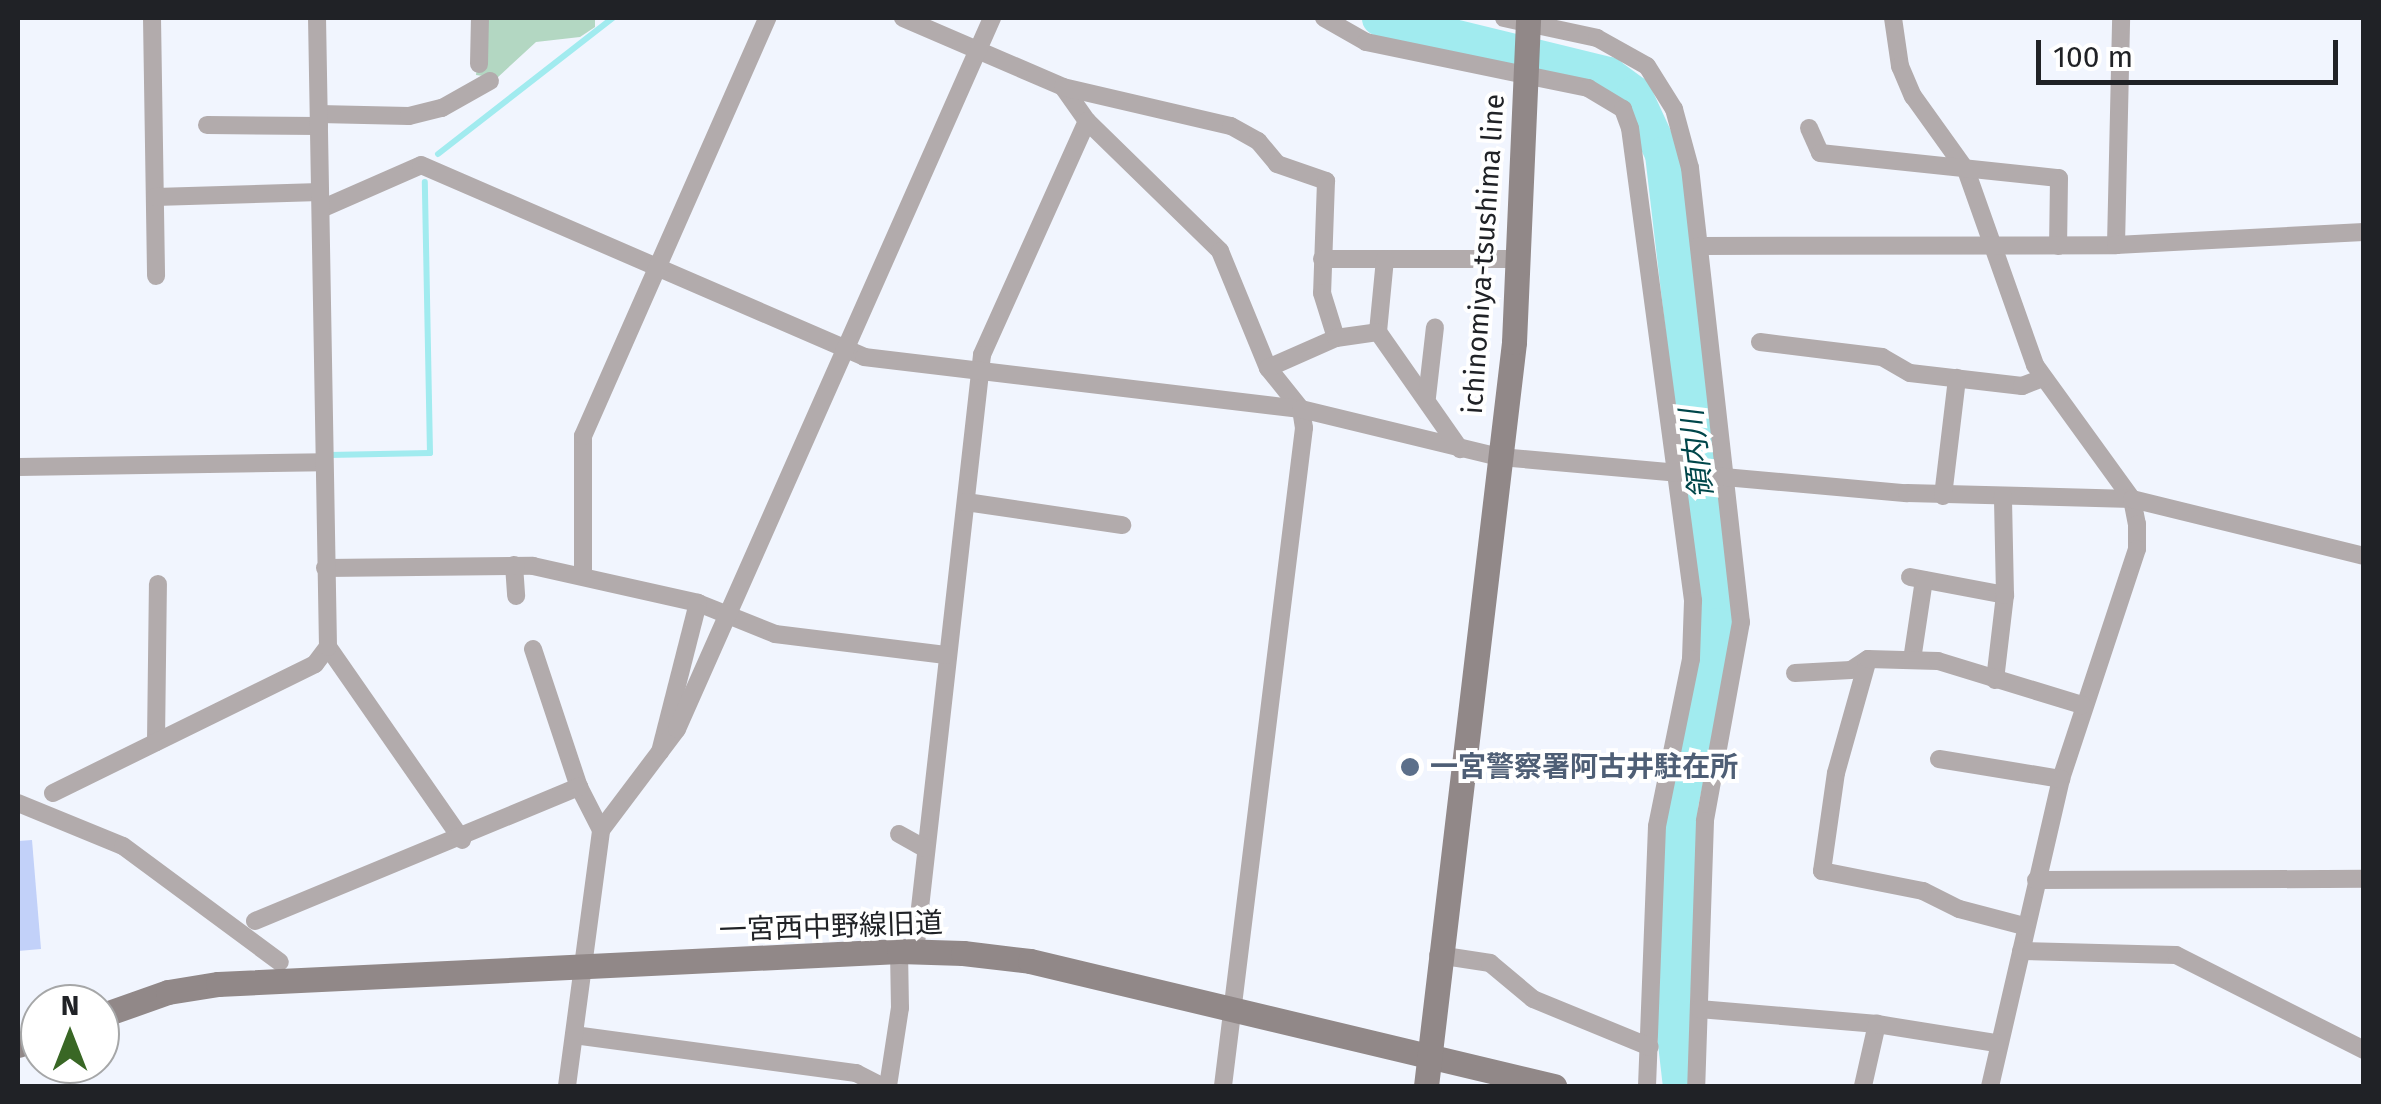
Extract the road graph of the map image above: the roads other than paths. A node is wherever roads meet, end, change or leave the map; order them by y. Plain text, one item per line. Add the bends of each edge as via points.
1 (152, 18) edge
2 (317, 18) edge
3 (480, 18) edge
4 (767, 18) edge
5 (904, 18) edge
6 (992, 18) edge
7 (1324, 18) edge
8 (1894, 18) edge
9 (2121, 18) edge
10 (1520, 19) edge
11 (978, 50) junction
12 (480, 64) dead end
13 (1525, 75) junction
14 (490, 81) dead end
15 (1063, 87) junction
16 (319, 120) junction
17 (1087, 121) junction
18 (207, 125) dead end
19 (1809, 128) dead end
20 (1966, 170) junction
21 (155, 197) junction
22 (321, 200) junction
23 (2364, 232) edge
24 (2116, 245) junction
25 (1698, 246) junction
26 (2058, 246) junction
27 (1993, 247) junction
28 (1322, 259) junction
29 (1385, 259) junction
30 (1517, 259) junction
31 (656, 269) junction
32 (156, 276) dead end
33 (1434, 327) dead end
34 (1378, 332) junction
35 (1336, 338) junction
36 (1760, 342) dead end
37 (846, 352) junction
38 (1268, 368) junction
39 (981, 374) junction
40 (1957, 378) junction
41 (2043, 378) junction
42 (1428, 397) junction
43 (1301, 409) junction
44 (1460, 449) junction
45 (1500, 457) junction
46 (323, 462) junction
47 (18, 467) edge
48 (1674, 474) junction
49 (1725, 480) junction
50 (1943, 496) junction
51 (2004, 496) junction
52 (2132, 499) junction
53 (966, 502) junction
54 (1122, 525) dead end
55 (2364, 556) edge
56 (514, 565) junction
57 (325, 568) junction
58 (583, 574) junction
59 (158, 584) dead end
60 (2005, 595) junction
61 (516, 596) dead end
62 (698, 603) junction
63 (731, 614) junction
64 (328, 648) junction
65 (533, 650) dead end
66 (946, 655) junction
67 (1868, 659) junction
68 (1912, 660) junction
69 (1795, 673) dead end
70 (1995, 680) junction
71 (2082, 705) junction
72 (156, 742) junction
73 (660, 757) junction
74 (1939, 759) dead end
75 (2062, 779) junction
76 (580, 787) junction
77 (52, 794) dead end
78 (18, 803) edge
79 (602, 830) junction
80 (900, 834) dead end
81 (462, 840) junction
82 (924, 848) junction
83 (2364, 879) edge
84 (2036, 880) junction
85 (255, 921) dead end
86 (2024, 926) junction
87 (2021, 950) junction
88 (907, 951) junction
89 (1438, 955) junction
90 (280, 962) dead end
91 (585, 967) junction
92 (1699, 1009) junction
93 (1233, 1010) junction
94 (120, 1011) edge
95 (1876, 1024) junction
96 (574, 1035) junction
97 (1996, 1044) junction
98 (1650, 1047) junction
99 (2364, 1050) edge
100 (1427, 1074) edge
101 (568, 1086) edge
102 (884, 1086) edge
103 (1223, 1086) edge
104 (1554, 1086) edge
105 (1647, 1086) edge
106 (1696, 1086) edge
107 (1864, 1086) edge
108 (1990, 1086) edge

1 - 21 street
2 - 16 street
3 - 12 street
4 - 31 street
5 - 11 street
6 - 11 street
7 - 13 street via 1366,42
8 - 20 street via 1900,66 1913,96
9 - 24 street
10 - 13 street, ichinomiya-tsushima line
10 - 25 street via 1622,50 1662,86 1683,136
11 - 15 street
11 - 37 street
13 - 30 street, ichinomiya-tsushima line
13 - 48 street via 1588,88 1623,110 1636,151
14 - 16 street via 442,108 408,116
15 - 17 street
15 - 28 street via 1231,126 1258,141 1278,164 1326,181
16 - 18 street
16 - 22 street
17 - 38 street via 1220,251
17 - 39 street via 982,355
19 - 20 street via 1820,153
20 - 26 street via 2059,178
20 - 27 street
21 - 22 street
21 - 32 street
22 - 31 street via 421,165
22 - 46 street
23 - 24 street
24 - 26 street
25 - 27 street
25 - 49 street
26 - 27 street
27 - 41 street
28 - 29 street
28 - 35 street via 1322,293
29 - 30 street
29 - 34 street
30 - 45 street, ichinomiya-tsushima line
31 - 37 street
31 - 58 street via 583,436
33 - 42 street
34 - 35 street
34 - 42 street
35 - 38 street
36 - 40 street via 1882,357 1910,373
37 - 39 street
37 - 63 street
38 - 43 street
39 - 43 street
39 - 53 street
40 - 41 street via 2022,386
40 - 50 street
41 - 52 street
42 - 44 street
43 - 44 street
43 - 93 street
44 - 45 street
45 - 48 street
45 - 89 street, ichinomiya-tsushima line
46 - 47 street
46 - 57 street
48 - 49 street
48 - 98 street via 1691,565 1693,627 1657,826
49 - 50 street
49 - 92 street via 1742,622 1706,821
50 - 51 street
51 - 52 street
51 - 60 street
52 - 55 street
52 - 71 street via 2138,548
53 - 54 street
53 - 66 street
56 - 57 street
56 - 58 street
56 - 61 street
57 - 64 street
58 - 62 street
59 - 72 street
60 - 68 street via 1917,579
60 - 70 street
62 - 63 street
62 - 73 street via 662,728
63 - 66 street via 775,634
63 - 73 street
64 - 72 street via 314,664
64 - 81 street
65 - 76 street
66 - 82 street
67 - 68 street
67 - 69 street via 1851,670
67 - 86 street via 1836,774 1822,871 1923,891 1959,909
68 - 70 street via 1938,661
70 - 71 street
71 - 75 street
72 - 77 street
73 - 79 street
74 - 75 street
75 - 84 street
76 - 79 street
76 - 81 street
78 - 90 street via 124,846
79 - 91 street
80 - 82 street
81 - 85 street
82 - 88 street
83 - 84 street
84 - 86 street
86 - 87 street
87 - 97 street
87 - 99 street via 2176,955
88 - 91 street, 一宮西中野線旧道
88 - 93 street, 一宮西中野線旧道 via 1030,961
88 - 102 street
89 - 98 street via 1490,963 1532,998
89 - 100 street, ichinomiya-tsushima line
91 - 94 street, 一宮西中野線旧道 via 218,984
91 - 96 street
92 - 95 street
92 - 106 street
93 - 100 street, 一宮西中野線旧道
93 - 103 street
95 - 97 street
95 - 107 street
96 - 101 street
96 - 102 street via 856,1072
97 - 108 street
98 - 105 street
100 - 104 street, 一宮西中野線旧道

